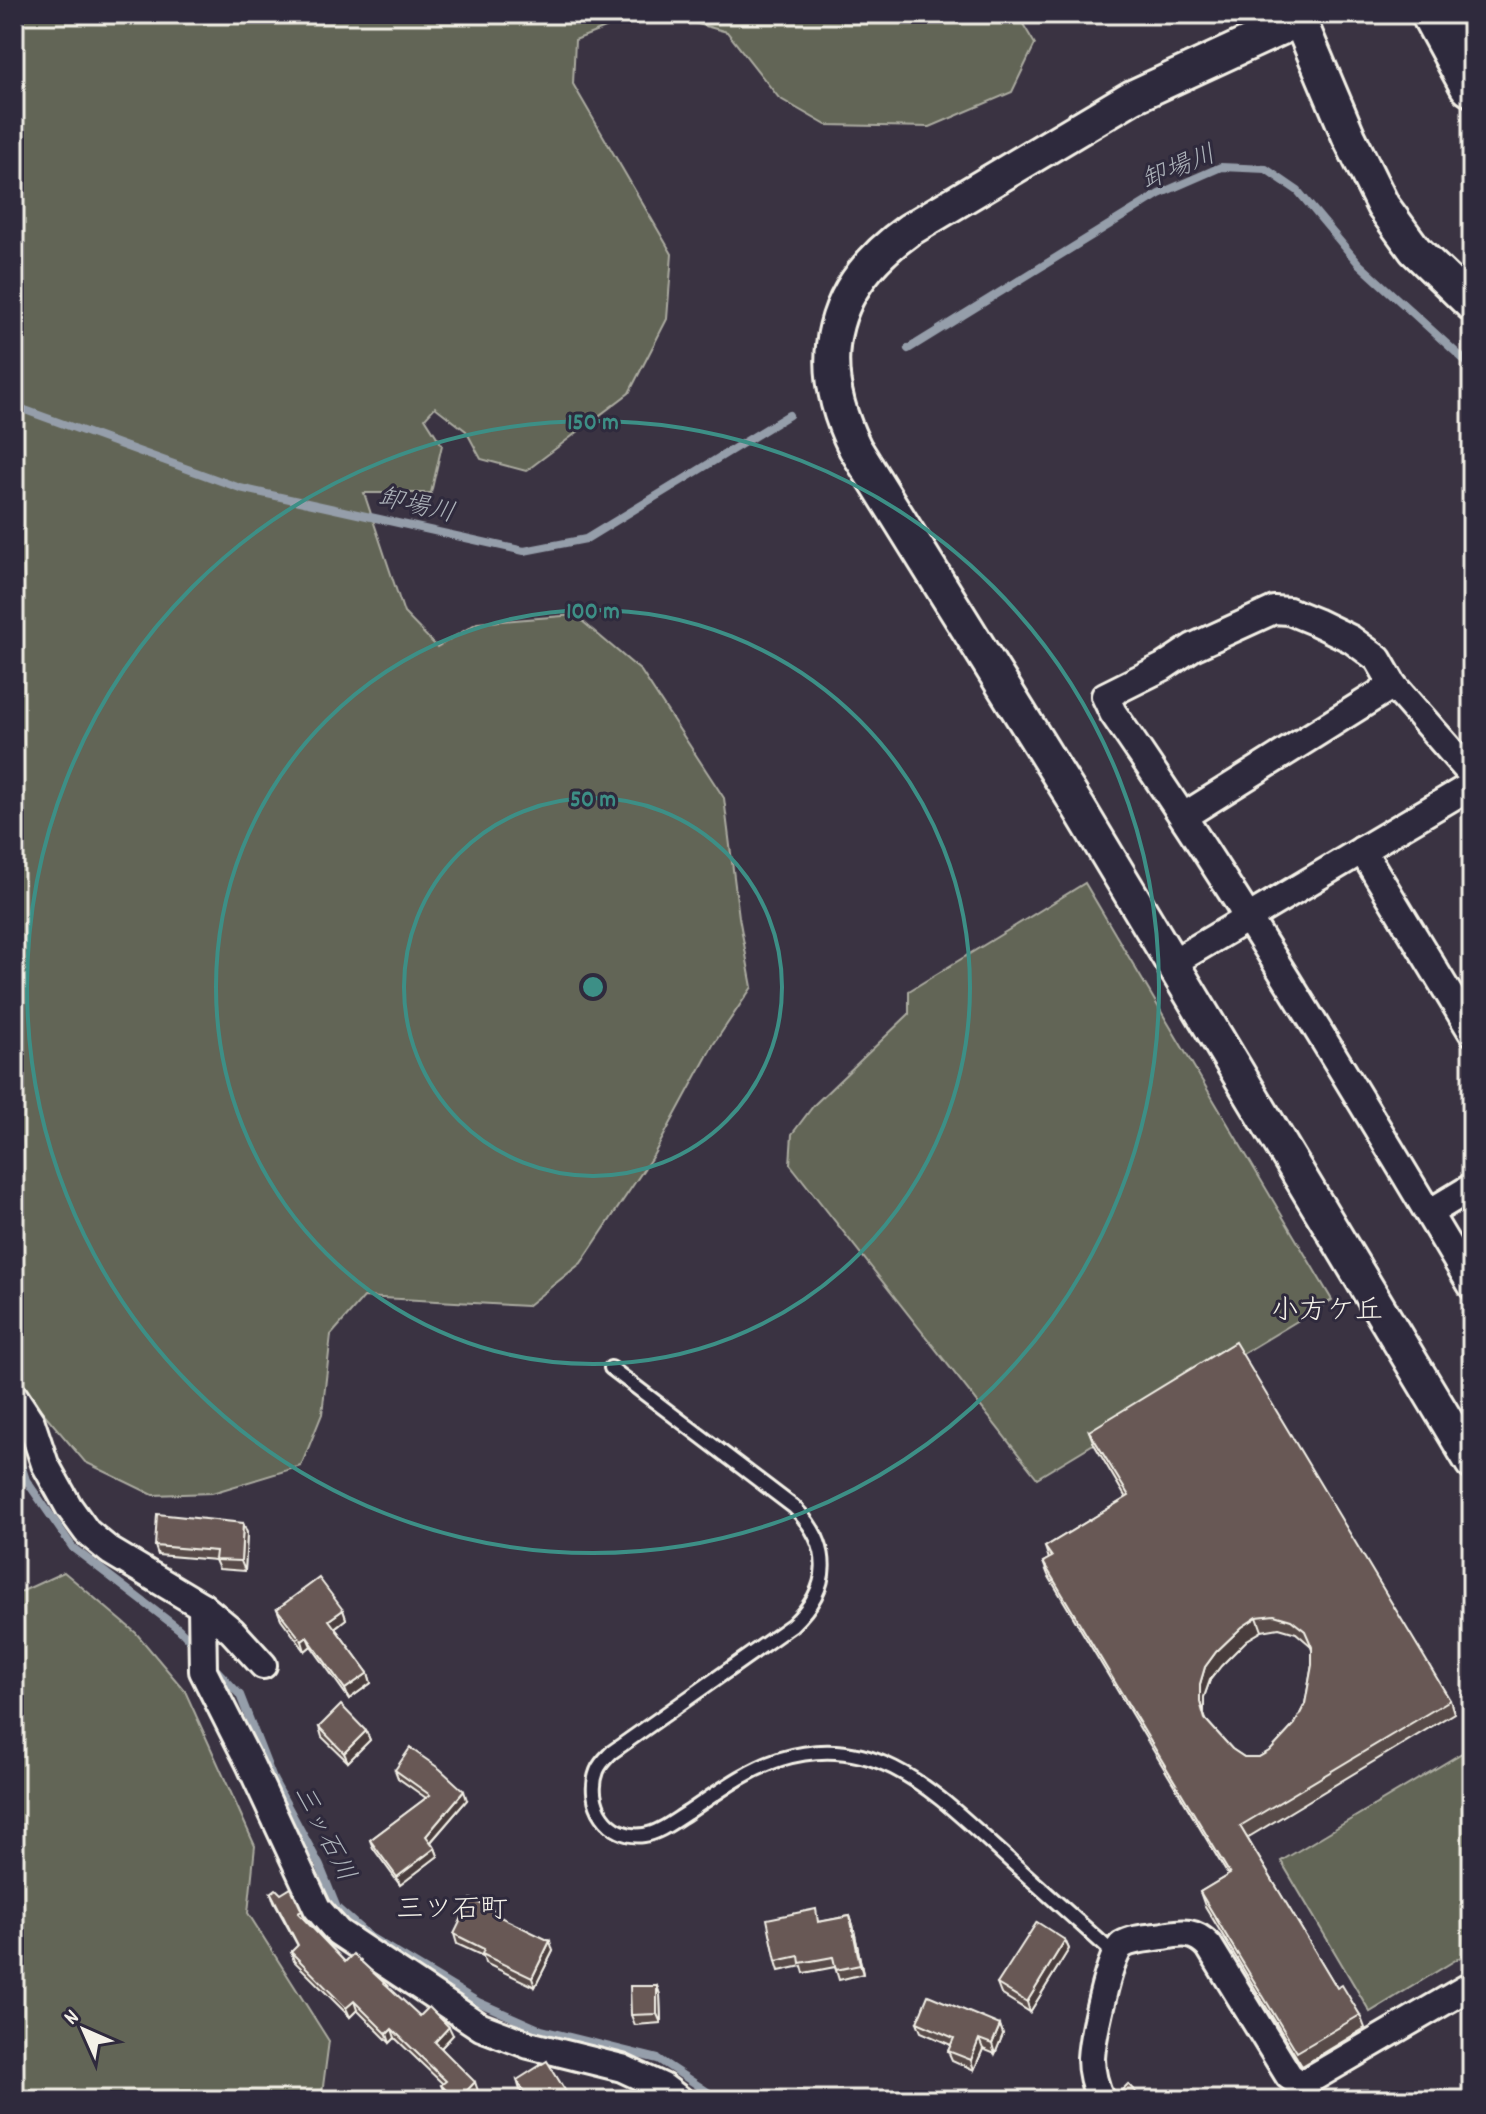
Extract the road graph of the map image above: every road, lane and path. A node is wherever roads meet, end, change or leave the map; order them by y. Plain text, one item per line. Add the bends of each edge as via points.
1 (1434, 14) edge
2 (1298, 17) edge
3 (1468, 77) edge
4 (1472, 305) edge
5 (1393, 685) junction
6 (1472, 775) edge
7 (1472, 785) edge
8 (1184, 816) junction
9 (1362, 850) junction
10 (1249, 917) junction
11 (1172, 963) junction
12 (1472, 1032) edge
13 (1472, 1187) edge
14 (1429, 1213) junction
15 (1472, 1286) edge
16 (611, 1368) dead end
17 (14, 1396) edge
18 (1472, 1463) edge
19 (202, 1611) junction
20 (263, 1665) dead end
21 (1114, 1954) junction
22 (1472, 1985) edge
23 (680, 2100) edge
24 (1101, 2100) edge

1 - 3 highway
2 - 4 street via 1383,206 1415,250
2 - 11 street via 1132,97 886,246 851,289 833,341 834,396 855,448
5 - 6 street
5 - 8 street
5 - 8 street via 1378,659 1351,639 1289,611 1274,610 1105,696
7 - 9 street
8 - 10 street
9 - 10 street
9 - 12 street
10 - 11 street
10 - 14 street
11 - 18 street
13 - 14 street
14 - 15 street
16 - 21 lane via 794,1507 818,1538 823,1557 817,1595 806,1612 598,1767 592,1786 595,1806 606,1823 624,1833 654,1832 739,1778 782,1759 828,1752 874,1759 934,1793
17 - 19 street via 31,1422 45,1464 87,1532
19 - 20 street via 232,1631
19 - 23 street via 203,1671 317,1908 338,1932 481,2027 622,2068
21 - 22 street via 1131,1942 1179,1933 1201,1938 1289,2076 1304,2083
21 - 24 street via 1091,2058

